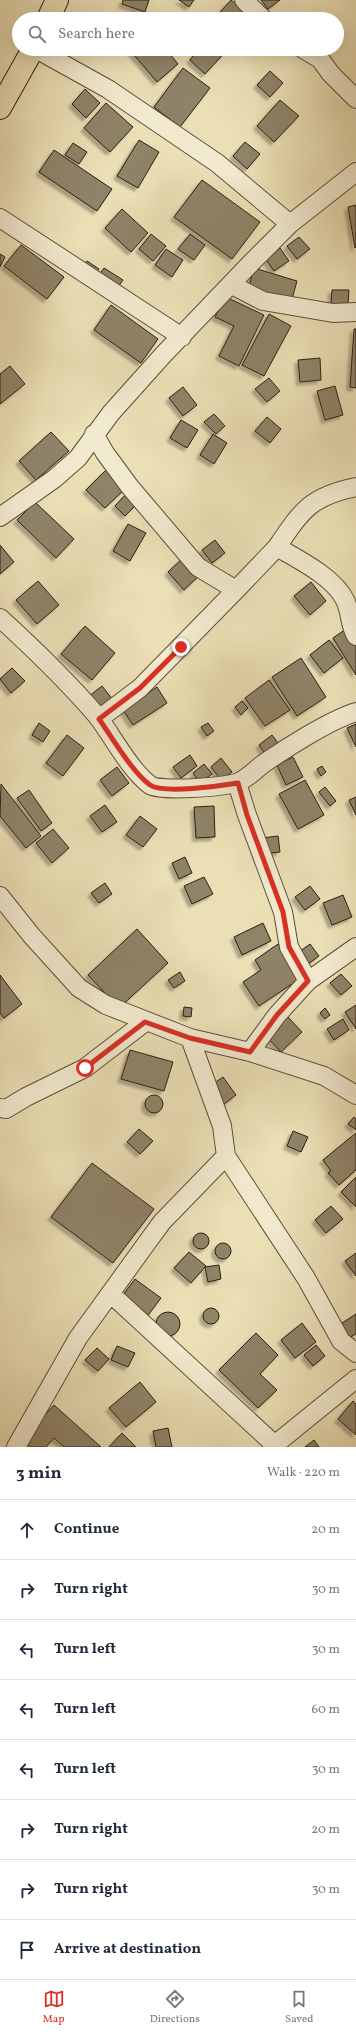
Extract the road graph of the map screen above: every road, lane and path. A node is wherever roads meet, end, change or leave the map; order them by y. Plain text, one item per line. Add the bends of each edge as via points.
1 (57, 0) edge
2 (244, 0) edge
3 (51, 12) edge
4 (256, 12) edge
5 (30, 56) edge
6 (47, 56) edge
7 (315, 56) edge
8 (356, 99) edge
9 (0, 108) edge
10 (356, 172) edge
11 (0, 218) edge
12 (290, 224) junction
13 (232, 285) junction
14 (356, 312) edge
15 (182, 337) junction
16 (94, 434) junction
17 (356, 487) edge
18 (0, 517) edge
19 (277, 547) junction
20 (236, 590) junction
21 (0, 618) edge
22 (356, 636) edge
23 (356, 712) edge
24 (99, 719) junction
25 (238, 783) junction
26 (0, 896) edge
27 (356, 947) edge
28 (308, 981) junction
29 (145, 1022) junction
30 (190, 1038) junction
31 (250, 1052) junction
32 (356, 1095) edge
33 (0, 1108) edge
34 (226, 1156) junction
35 (111, 1294) junction
36 (356, 1353) edge
37 (356, 1379) edge
38 (273, 1446) edge
39 (16, 1447) edge

1 - 3 highway
2 - 4 street
5 - 9 highway
6 - 12 street via 108,90 217,163
7 - 8 street
10 - 12 street
11 - 15 street
12 - 13 street
13 - 14 street via 263,301 333,312
13 - 15 street
15 - 16 street
16 - 18 street via 78,458 54,479
16 - 20 street via 130,487 198,567
17 - 19 street via 334,491 304,509
19 - 20 street
19 - 22 street via 329,580 346,600 351,628
20 - 24 street via 140,688
21 - 24 street via 51,667
23 - 25 street via 297,743
24 - 25 street via 150,785 160,789
25 - 28 street via 247,815 283,912 289,947
26 - 29 street via 31,935 80,988 106,1005
27 - 28 street
28 - 31 street via 277,1015
29 - 30 street
29 - 33 street via 85,1068 6,1109
30 - 31 street
30 - 34 street via 222,1126
31 - 32 street via 324,1076
34 - 35 street via 162,1222
34 - 36 street via 306,1278 341,1341
35 - 38 street
35 - 39 street via 78,1338
37 - 38 street

